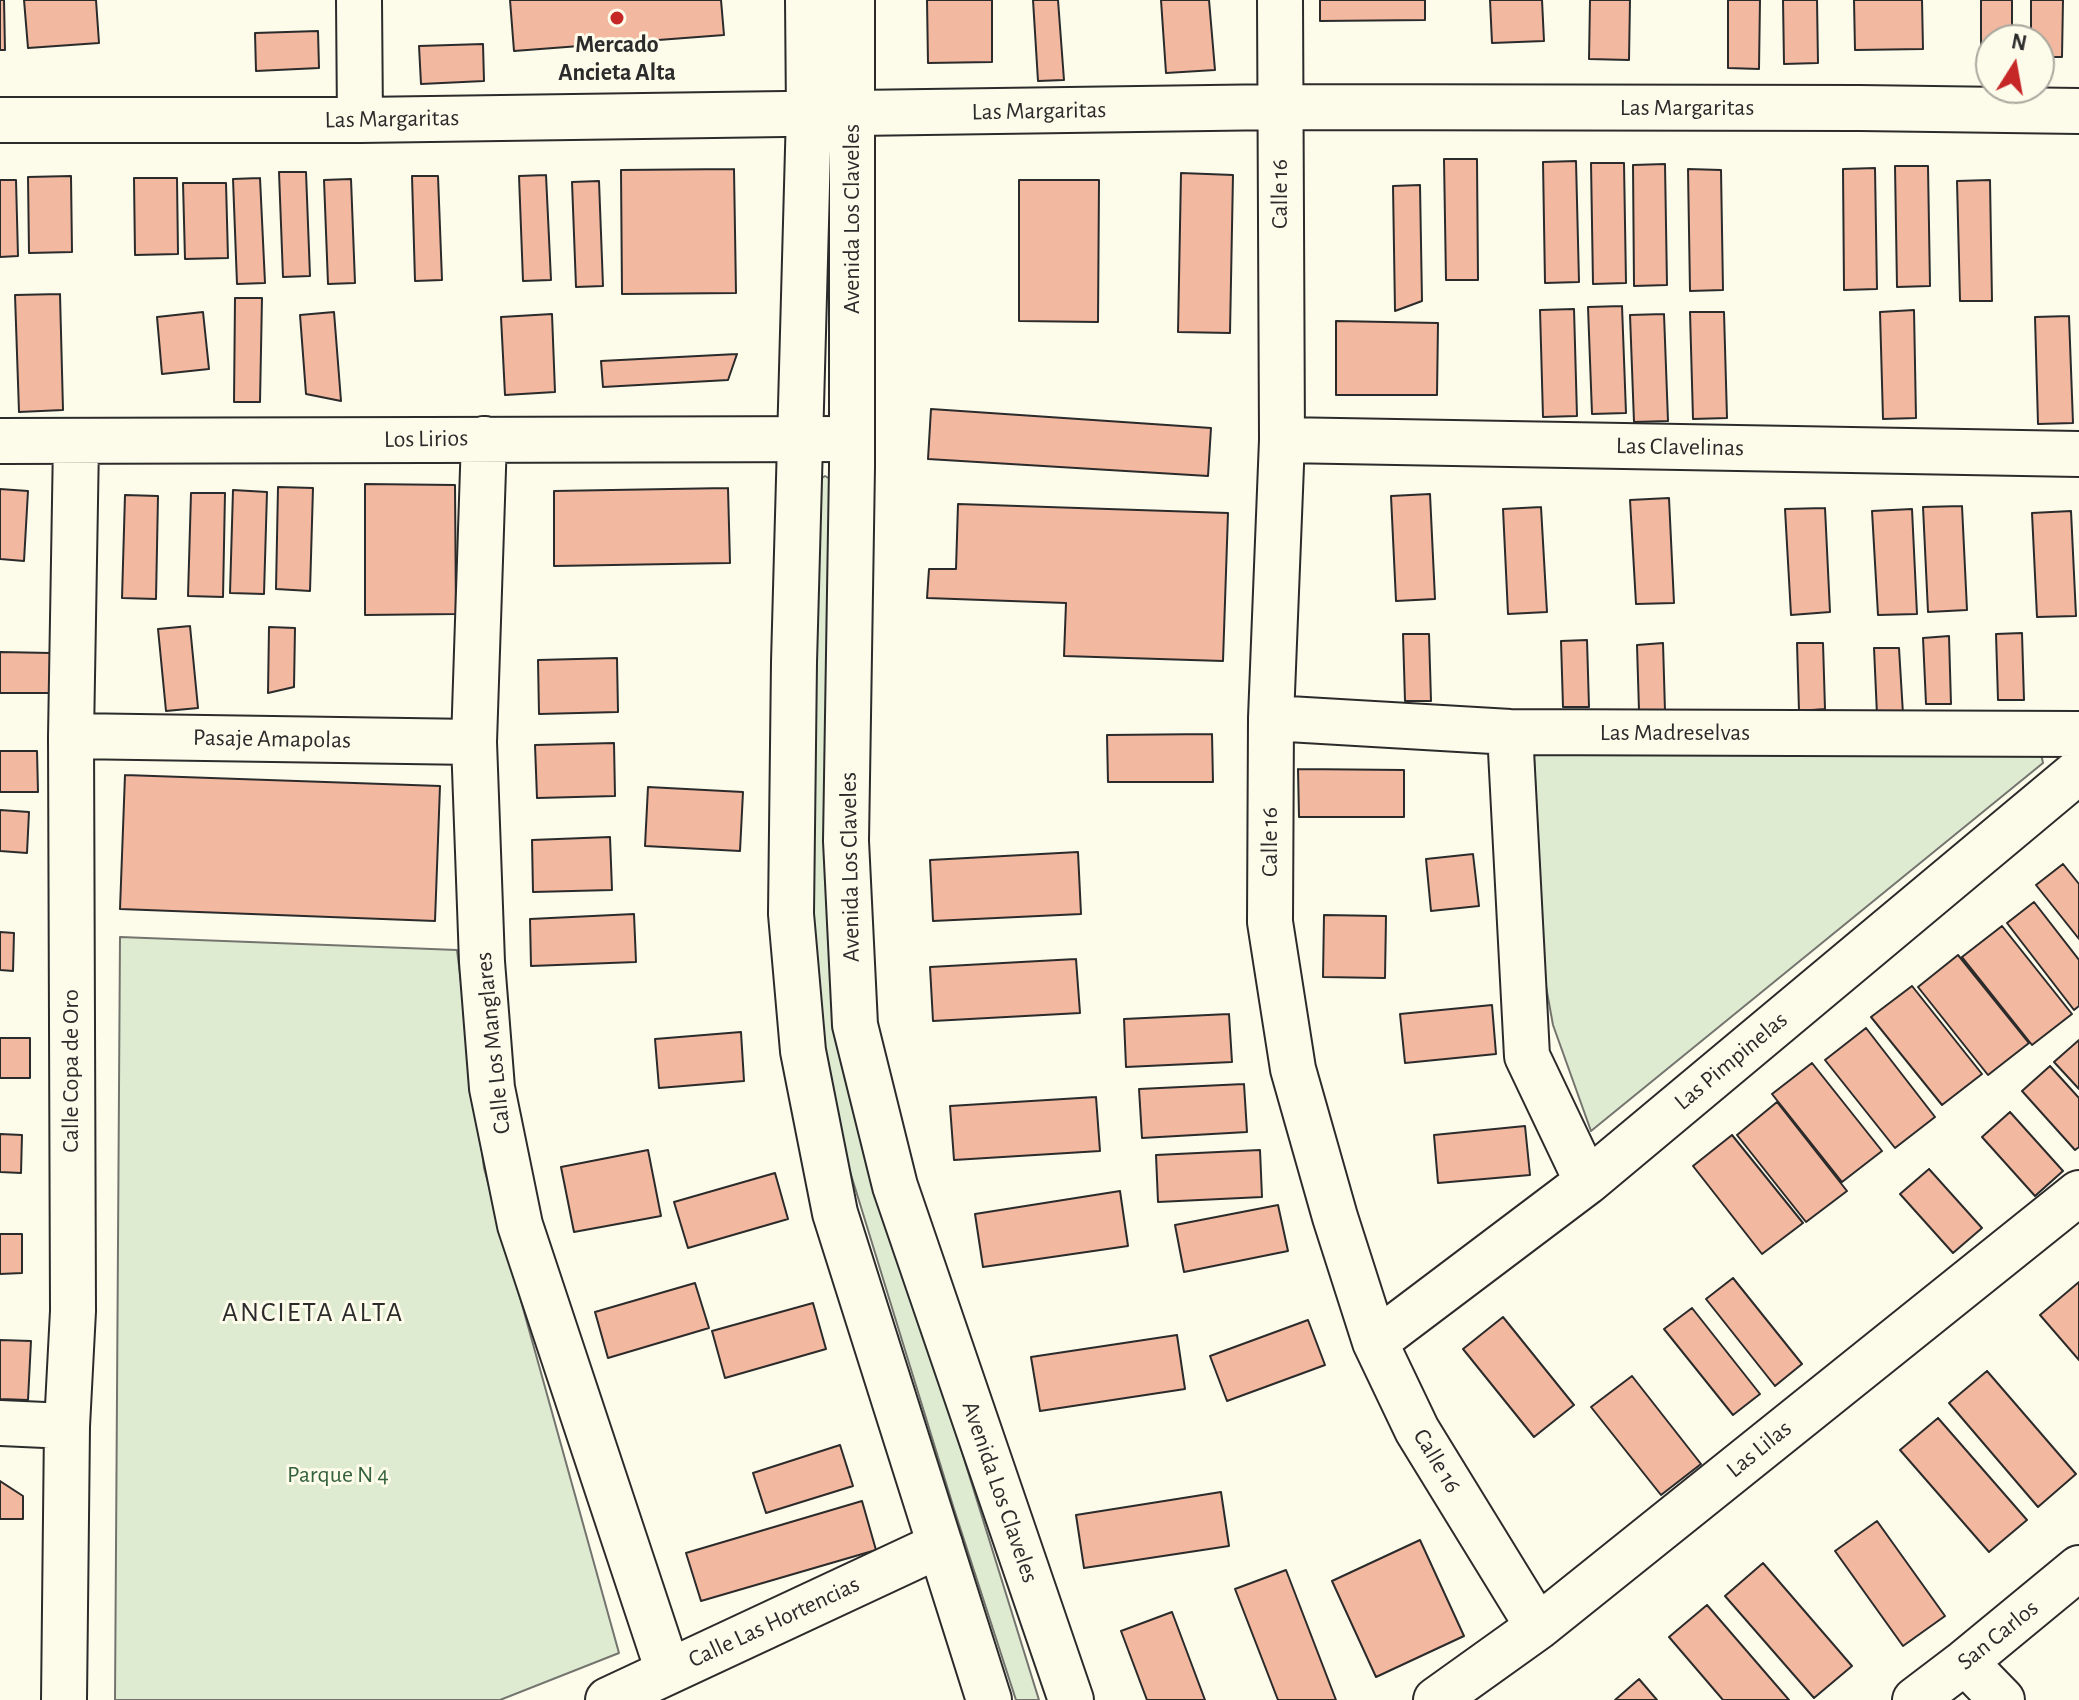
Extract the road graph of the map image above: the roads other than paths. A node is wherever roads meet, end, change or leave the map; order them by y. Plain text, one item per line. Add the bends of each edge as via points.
1 (359, 0) edge
2 (808, 0) edge
3 (852, 0) edge
4 (1280, 0) edge
5 (1280, 107) junction
6 (2079, 111) edge
7 (809, 113) junction
8 (852, 113) junction
9 (0, 120) edge
10 (360, 120) junction
11 (800, 438) junction
12 (484, 439) junction
13 (852, 439) junction
14 (1282, 440) junction
15 (0, 441) edge
16 (76, 443) junction
17 (2079, 454) edge
18 (1271, 718) junction
19 (1510, 732) junction
20 (2079, 734) edge
21 (71, 736) junction
22 (474, 742) junction
23 (2079, 771) edge
24 (1587, 1182) junction
25 (2079, 1193) edge
26 (1375, 1342) junction
27 (0, 1423) edge
28 (67, 1426) junction
29 (940, 1545) junction
30 (2079, 1568) edge
31 (1538, 1627) junction
32 (1965, 1662) junction
33 (668, 1671) junction
34 (64, 1700) edge
35 (608, 1700) edge
36 (989, 1700) edge
37 (1071, 1700) edge
38 (1436, 1700) edge
39 (1915, 1700) edge
40 (2002, 1700) edge

1 - 10 street
2 - 7 street, Avenida Los Claveles
3 - 8 street, Avenida Los Claveles
4 - 5 street, Calle 16
5 - 6 street, Las Margaritas
5 - 8 street, Las Margaritas
5 - 14 street, Calle 16
7 - 8 street, Las Margaritas
7 - 10 street, Las Margaritas
7 - 11 street, Avenida Los Claveles
8 - 13 street, Avenida Los Claveles
9 - 10 street, Las Margaritas
11 - 12 street, Los Lirios
11 - 13 street, Los Lirios
11 - 29 street, Avenida Los Claveles via 791,914 803,1051 835,1213
12 - 16 street, Los Lirios
12 - 22 street, Calle Los Manglares
13 - 37 street, Avenida Los Claveles via 846,841 855,1025 895,1186
14 - 17 street, Las Clavelinas
14 - 18 street, Calle 16
15 - 16 street, Los Lirios
16 - 21 street, Calle Copa de Oro
18 - 19 street, Las Madreselvas
18 - 26 street, Calle 16 via 1270,922 1293,1069
19 - 20 street, Las Madreselvas
19 - 24 street via 1527,1056
21 - 22 street, Pasaje Amapolas
21 - 28 street, Calle Copa de Oro via 73,1311
22 - 33 street, Calle Los Manglares via 492,1088 517,1210
23 - 24 street, Las Pimpinelas
24 - 26 street, Las Pimpinelas
25 - 31 street, Las Lilas
26 - 31 street, Calle 16 via 1417,1430
27 - 28 street
28 - 34 street, Calle Copa de Oro
29 - 33 street, Calle Las Hortencias
29 - 36 street, Avenida Los Claveles
30 - 32 street, San Carlos
31 - 38 street, Las Lilas
32 - 39 street, San Carlos
32 - 40 street
33 - 35 street, Calle Las Hortencias

